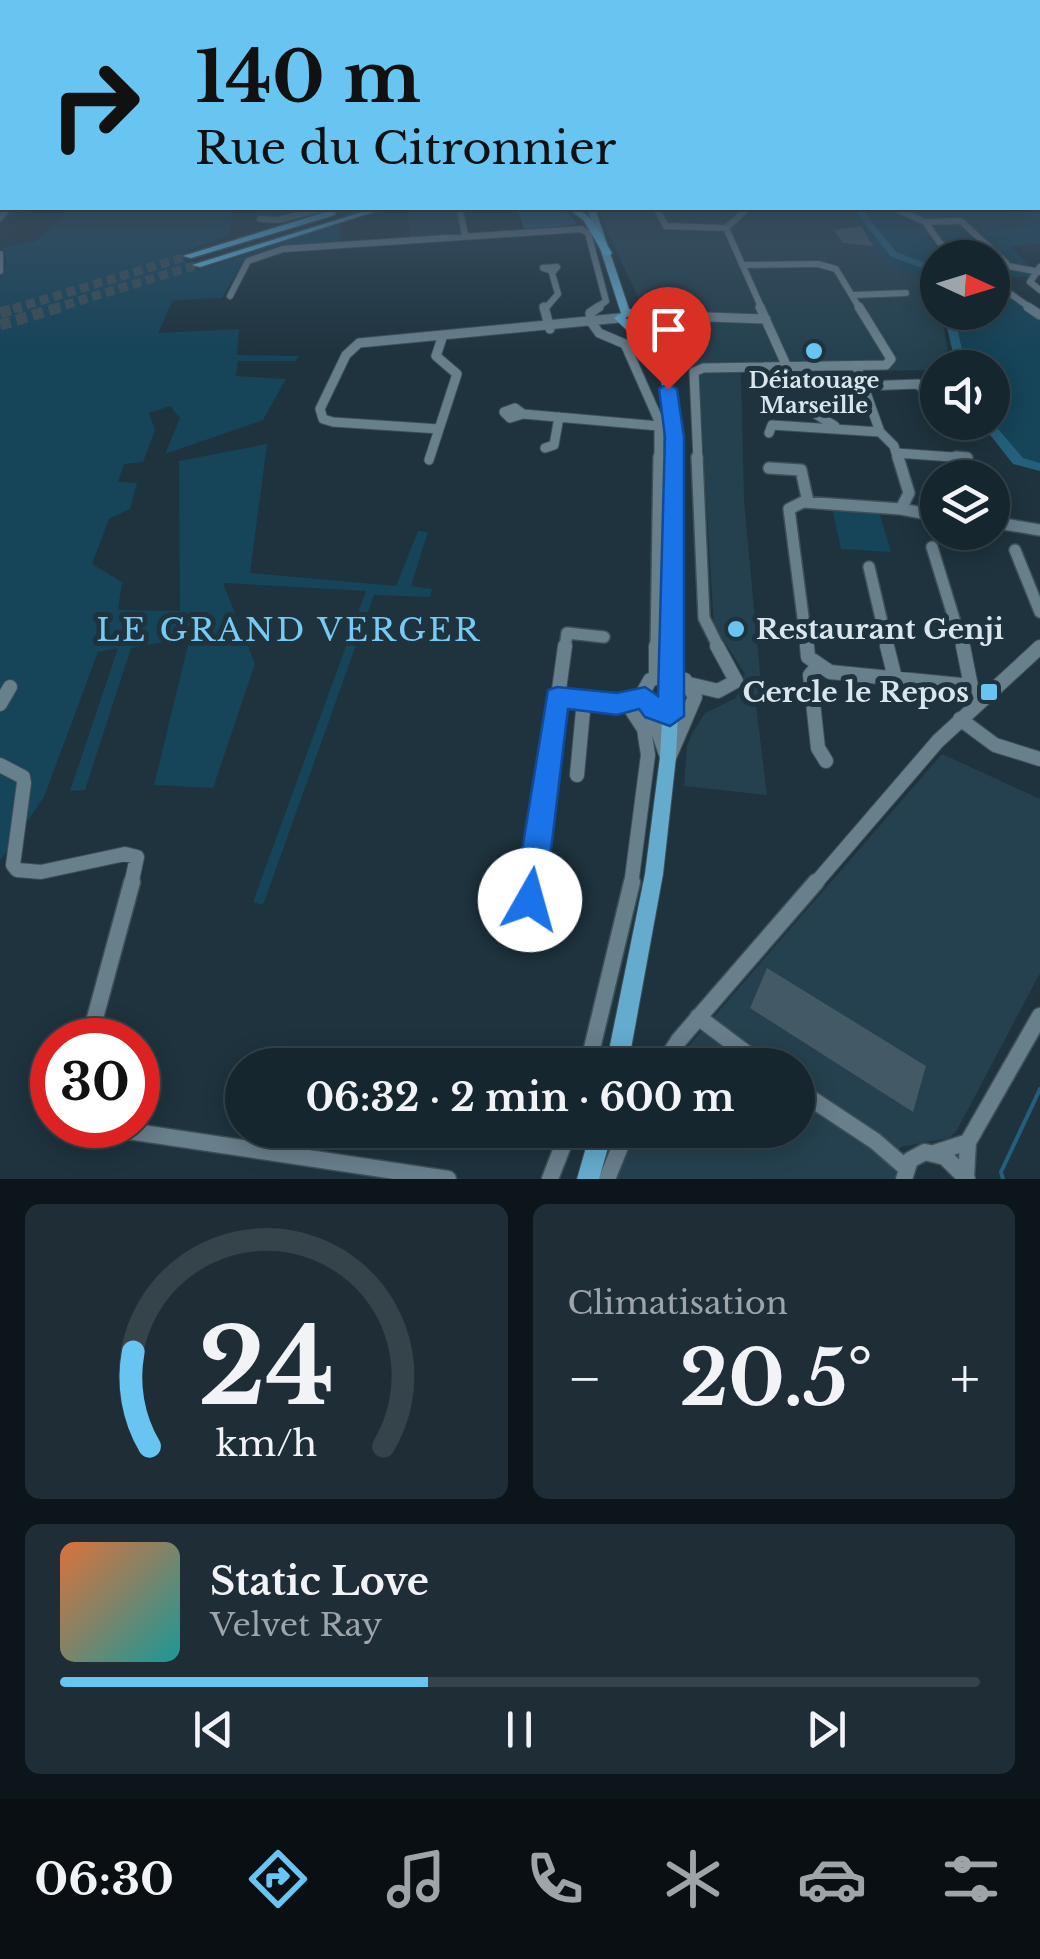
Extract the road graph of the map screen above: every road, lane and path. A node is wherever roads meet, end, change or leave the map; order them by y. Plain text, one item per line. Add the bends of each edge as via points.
1 (235, 242) edge
2 (272, 242) edge
3 (375, 242) edge
4 (589, 242) edge
5 (601, 242) edge
6 (603, 242) edge
7 (732, 242) edge
8 (607, 253) junction
9 (0, 254) edge
10 (188, 256) tunnel mouth
11 (1010, 263) edge
12 (197, 265) tunnel mouth
13 (742, 265) junction
14 (1039, 270) edge
15 (0, 271) edge
16 (552, 271) dead end
17 (618, 279) junction
18 (1040, 290) edge
19 (906, 293) dead end
20 (1010, 294) edge
21 (230, 296) dead end
22 (853, 296) junction
23 (1040, 315) edge
24 (766, 318) junction
25 (649, 319) junction
26 (625, 320) junction
27 (592, 323) junction
28 (550, 328) junction
29 (443, 335) junction
30 (657, 362) junction
31 (857, 366) junction
32 (788, 367) junction
33 (864, 386) junction
34 (920, 386) edge
35 (780, 408) dead end
36 (522, 414) dead end
37 (559, 417) junction
38 (659, 426) junction
39 (439, 428) junction
40 (879, 430) junction
41 (769, 433) dead end
42 (545, 448) dead end
43 (896, 453) junction
44 (967, 458) dead end
45 (429, 460) dead end
46 (769, 468) dead end
47 (808, 502) junction
48 (901, 509) junction
49 (920, 513) edge
50 (1010, 525) edge
51 (1040, 530) edge
52 (933, 550) edge
53 (1015, 550) dead end
54 (869, 567) dead end
55 (1040, 612) edge
56 (604, 637) dead end
57 (1040, 647) edge
58 (817, 668) junction
59 (664, 675) junction
60 (895, 678) junction
61 (690, 684) junction
62 (10, 686) dead end
63 (970, 686) junction
64 (718, 691) junction
65 (984, 696) junction
66 (557, 697) junction
67 (584, 700) junction
68 (627, 703) junction
69 (0, 704) edge
70 (692, 706) junction
71 (656, 708) junction
72 (960, 719) junction
73 (1040, 759) edge
74 (668, 760) junction
75 (826, 761) dead end
76 (0, 765) edge
77 (576, 775) dead end
78 (548, 902) dead end
79 (1040, 1016) edge
80 (96, 1018) edge
81 (698, 1018) junction
82 (592, 1048) edge
83 (622, 1048) edge
84 (675, 1048) edge
85 (739, 1048) edge
86 (815, 1101) edge
87 (160, 1136) edge
88 (968, 1142) junction
89 (562, 1148) edge
90 (597, 1148) edge
91 (619, 1148) edge
92 (934, 1153) junction
93 (905, 1174) edge
94 (967, 1178) edge
95 (448, 1179) edge
96 (550, 1179) edge
97 (588, 1179) edge
98 (606, 1179) edge

1 - 10 highway
2 - 12 highway
3 - 21 street via 287,248 253,258
4 - 27 street via 606,301 590,313
5 - 8 highway
6 - 8 main road
7 - 13 street
8 - 17 main road
9 - 15 street
11 - 14 street
13 - 22 street via 831,266
13 - 24 street
14 - 18 street via 1030,282
16 - 28 street via 558,294 544,308
17 - 25 main road
17 - 26 main road
19 - 22 street
20 - 23 street
22 - 31 street via 891,359 886,366
24 - 25 street
24 - 32 street
25 - 26 main road
25 - 26 main road
25 - 30 main road
26 - 27 street
26 - 30 main road
27 - 28 street
27 - 38 street via 625,344
28 - 29 street
29 - 39 street via 436,356 456,374
29 - 39 street via 351,347 320,409 323,420
30 - 59 main road via 674,417
31 - 32 street
31 - 33 street
32 - 64 street via 703,368 692,377 704,618 736,681
33 - 34 street
33 - 40 street
35 - 40 street via 809,410 828,425
36 - 37 street
37 - 38 street
37 - 42 street via 554,445
38 - 59 street
39 - 45 street
40 - 41 street via 772,425
40 - 43 street
43 - 44 street
43 - 48 street via 909,493
46 - 47 street via 801,470
47 - 48 street
47 - 58 street via 789,510 808,658
48 - 49 street
50 - 51 street
52 - 63 street
53 - 55 street
54 - 60 street
56 - 66 street via 567,633
57 - 65 street
58 - 60 street
58 - 75 street via 810,675 818,748
59 - 61 street
59 - 71 main road
59 - 71 street via 646,685
60 - 63 street
61 - 64 street
61 - 70 street
62 - 69 street
63 - 65 street
64 - 70 street
65 - 72 street
66 - 67 street
66 - 78 street via 530,900
67 - 68 street
67 - 77 street
68 - 71 street
68 - 82 street via 645,730 648,774 630,889
70 - 71 street
70 - 74 street
71 - 74 main road
72 - 73 street via 995,745
72 - 81 street
74 - 83 main road via 644,941
76 - 80 street via 23,777 14,834 18,870 137,857
79 - 88 street
81 - 84 street
81 - 85 street
86 - 93 street via 875,1141
87 - 95 street
88 - 92 street
88 - 94 street
89 - 96 street
90 - 97 main road
91 - 98 street
92 - 93 street via 917,1155
92 - 94 street

